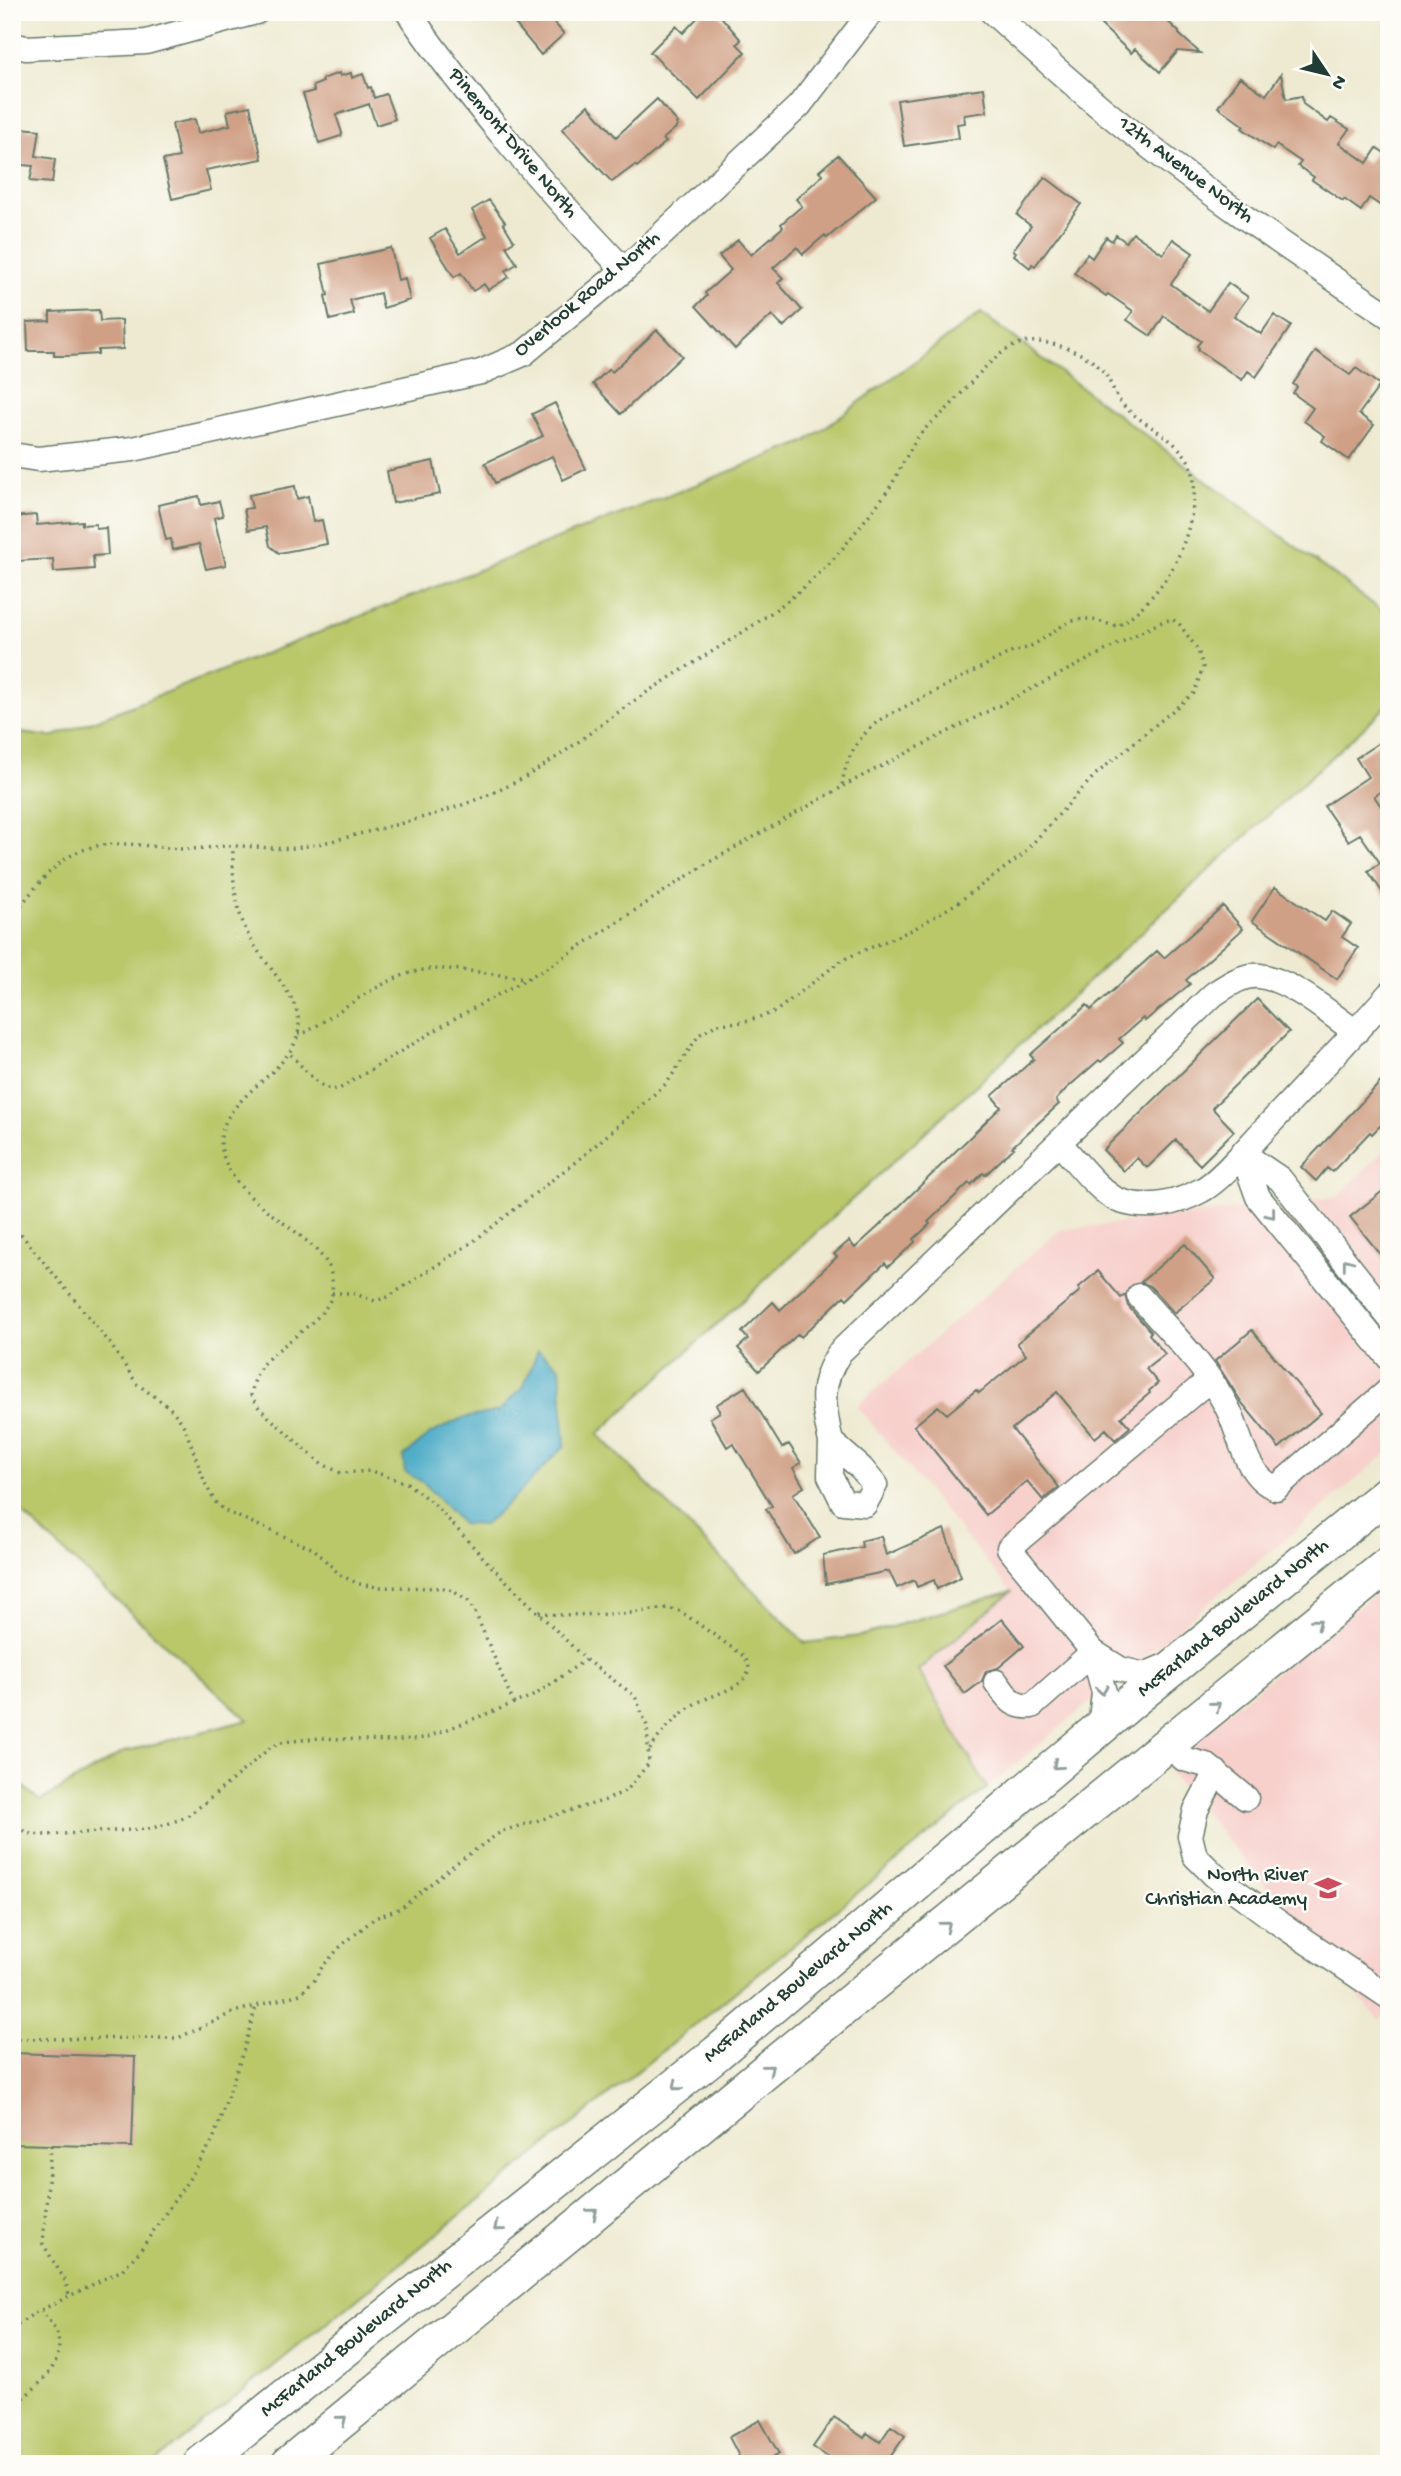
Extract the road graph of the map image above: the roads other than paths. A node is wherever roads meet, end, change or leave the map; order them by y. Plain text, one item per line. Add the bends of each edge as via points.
1 (256, 12) edge
2 (408, 12) edge
3 (871, 12) edge
4 (992, 12) edge
5 (12, 45) edge
6 (624, 270) junction
7 (1389, 316) edge
8 (12, 454) edge
9 (1389, 994) edge
10 (1356, 1031) junction
11 (1059, 1143) junction
12 (1242, 1153) junction
13 (1139, 1296) dead end
14 (1389, 1317) edge
15 (1389, 1357) edge
16 (1209, 1380) junction
17 (1389, 1390) edge
18 (831, 1442) dead end
19 (1389, 1492) edge
20 (1389, 1564) edge
21 (1093, 1652) junction
22 (1184, 1658) junction
23 (996, 1682) dead end
24 (1100, 1729) junction
25 (1168, 1745) junction
26 (1216, 1772) junction
27 (1247, 1798) dead end
28 (1389, 1997) edge
29 (201, 2464) edge
30 (289, 2464) edge

1 - 5 street via 146,42
2 - 6 street, Pinemont Drive North via 448,70 526,164
3 - 6 street, Overlook Road North via 799,106
4 - 7 street, 12th Avenue North via 1100,107 1194,180
6 - 8 street, Overlook Road North via 523,354 481,372 133,449 38,459
9 - 10 street
10 - 11 street via 1280,982 1258,976 1235,980 1214,994
10 - 12 street
11 - 12 street via 1117,1200 1142,1206 1166,1204 1205,1189
11 - 18 street via 839,1352 828,1370 824,1392
14 -> 12 street via 1280,1179
12 -> 15 street via 1258,1197
13 - 16 street
16 - 17 street via 1227,1407 1255,1471 1266,1485 1276,1488
16 - 21 street via 1009,1548
19 - 22 highway, McFarland Boulevard North
25 -> 20 highway
21 - 22 street via 1120,1669 1144,1675
21 - 23 street via 1032,1706 1012,1703
21 -> 24 street via 1104,1692
22 - 24 highway, McFarland Boulevard North
22 - 25 highway via 1167,1681 1158,1705 1160,1730
24 -> 29 highway, McFarland Boulevard North via 717,2053
25 - 26 street via 1184,1759
30 -> 25 highway
26 - 27 street
26 - 28 street via 1196,1810 1190,1836 1195,1856 1279,1923

